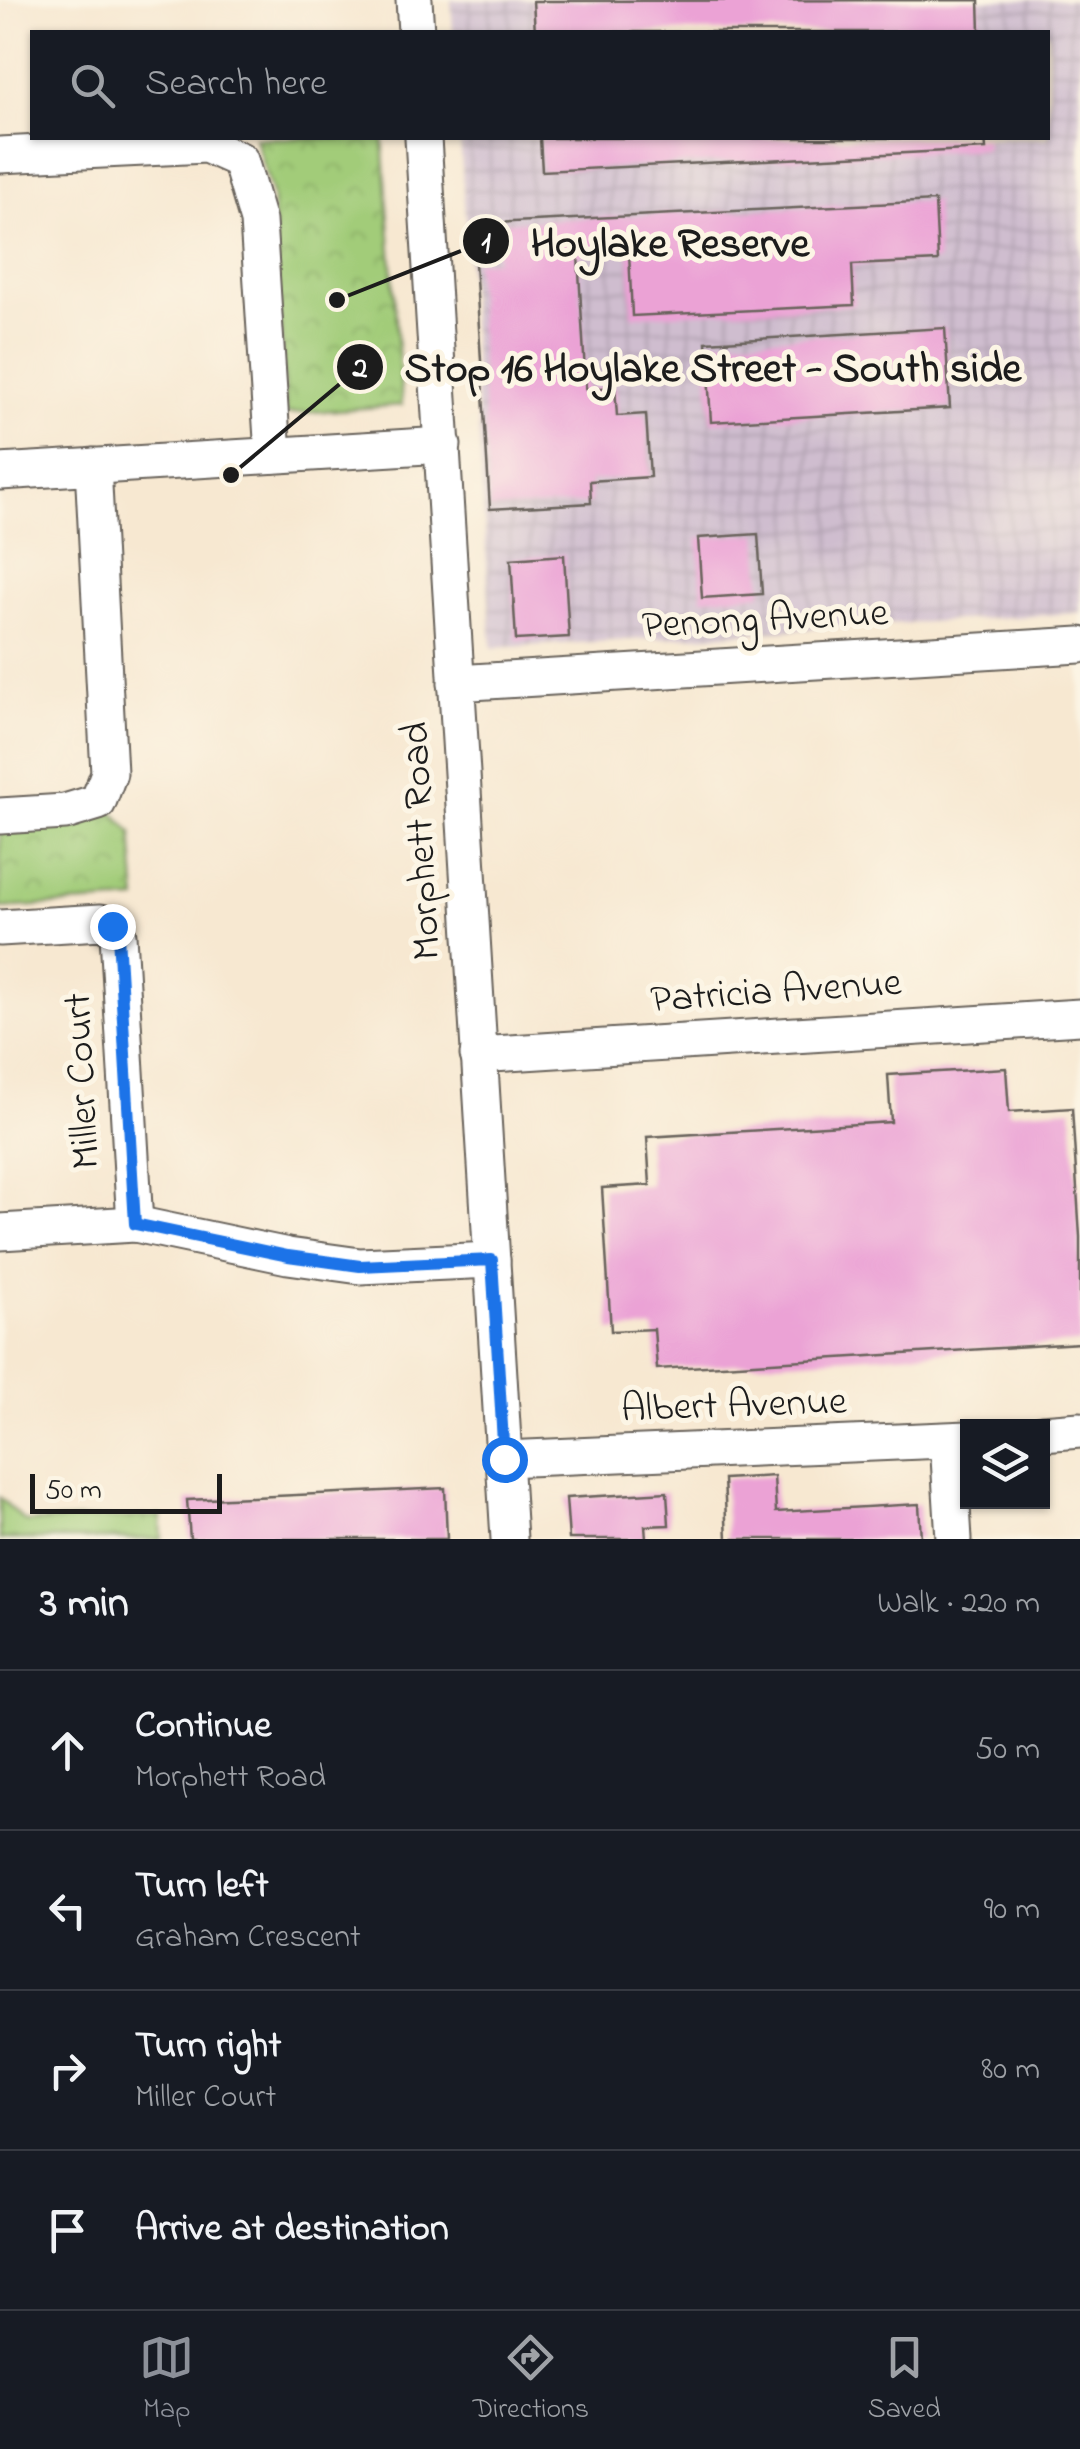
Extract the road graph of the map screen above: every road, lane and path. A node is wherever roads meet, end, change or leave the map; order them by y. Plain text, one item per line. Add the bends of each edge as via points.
1 (414, 0) edge
2 (416, 30) edge
3 (423, 140) edge
4 (0, 155) edge
5 (443, 444) junction
6 (273, 455) junction
7 (93, 466) junction
8 (0, 472) edge
9 (1080, 645) edge
10 (456, 682) junction
11 (0, 816) edge
12 (0, 928) edge
13 (1080, 1017) edge
14 (478, 1054) junction
15 (135, 1224) junction
16 (0, 1232) edge
17 (492, 1260) junction
18 (1080, 1430) edge
19 (1050, 1432) edge
20 (958, 1440) edge
21 (504, 1459) junction
22 (508, 1539) edge
23 (954, 1539) edge

1 - 2 street
3 - 5 street, Morphett Road
4 - 6 street via 206,145 240,160 258,221
5 - 6 street
5 - 10 street, Morphett Road
6 - 7 street
7 - 8 street
7 - 11 street via 109,773 98,802 65,812
9 - 10 street, Penong Avenue
10 - 14 street, Morphett Road
12 - 15 street, Miller Court via 100,922 118,935
13 - 14 street, Patricia Avenue
14 - 17 street, Morphett Road
15 - 16 street
15 - 17 street via 360,1266
17 - 21 street, Morphett Road
18 - 19 street
20 - 21 street, Albert Avenue
20 - 23 street
21 - 22 street, Morphett Road

